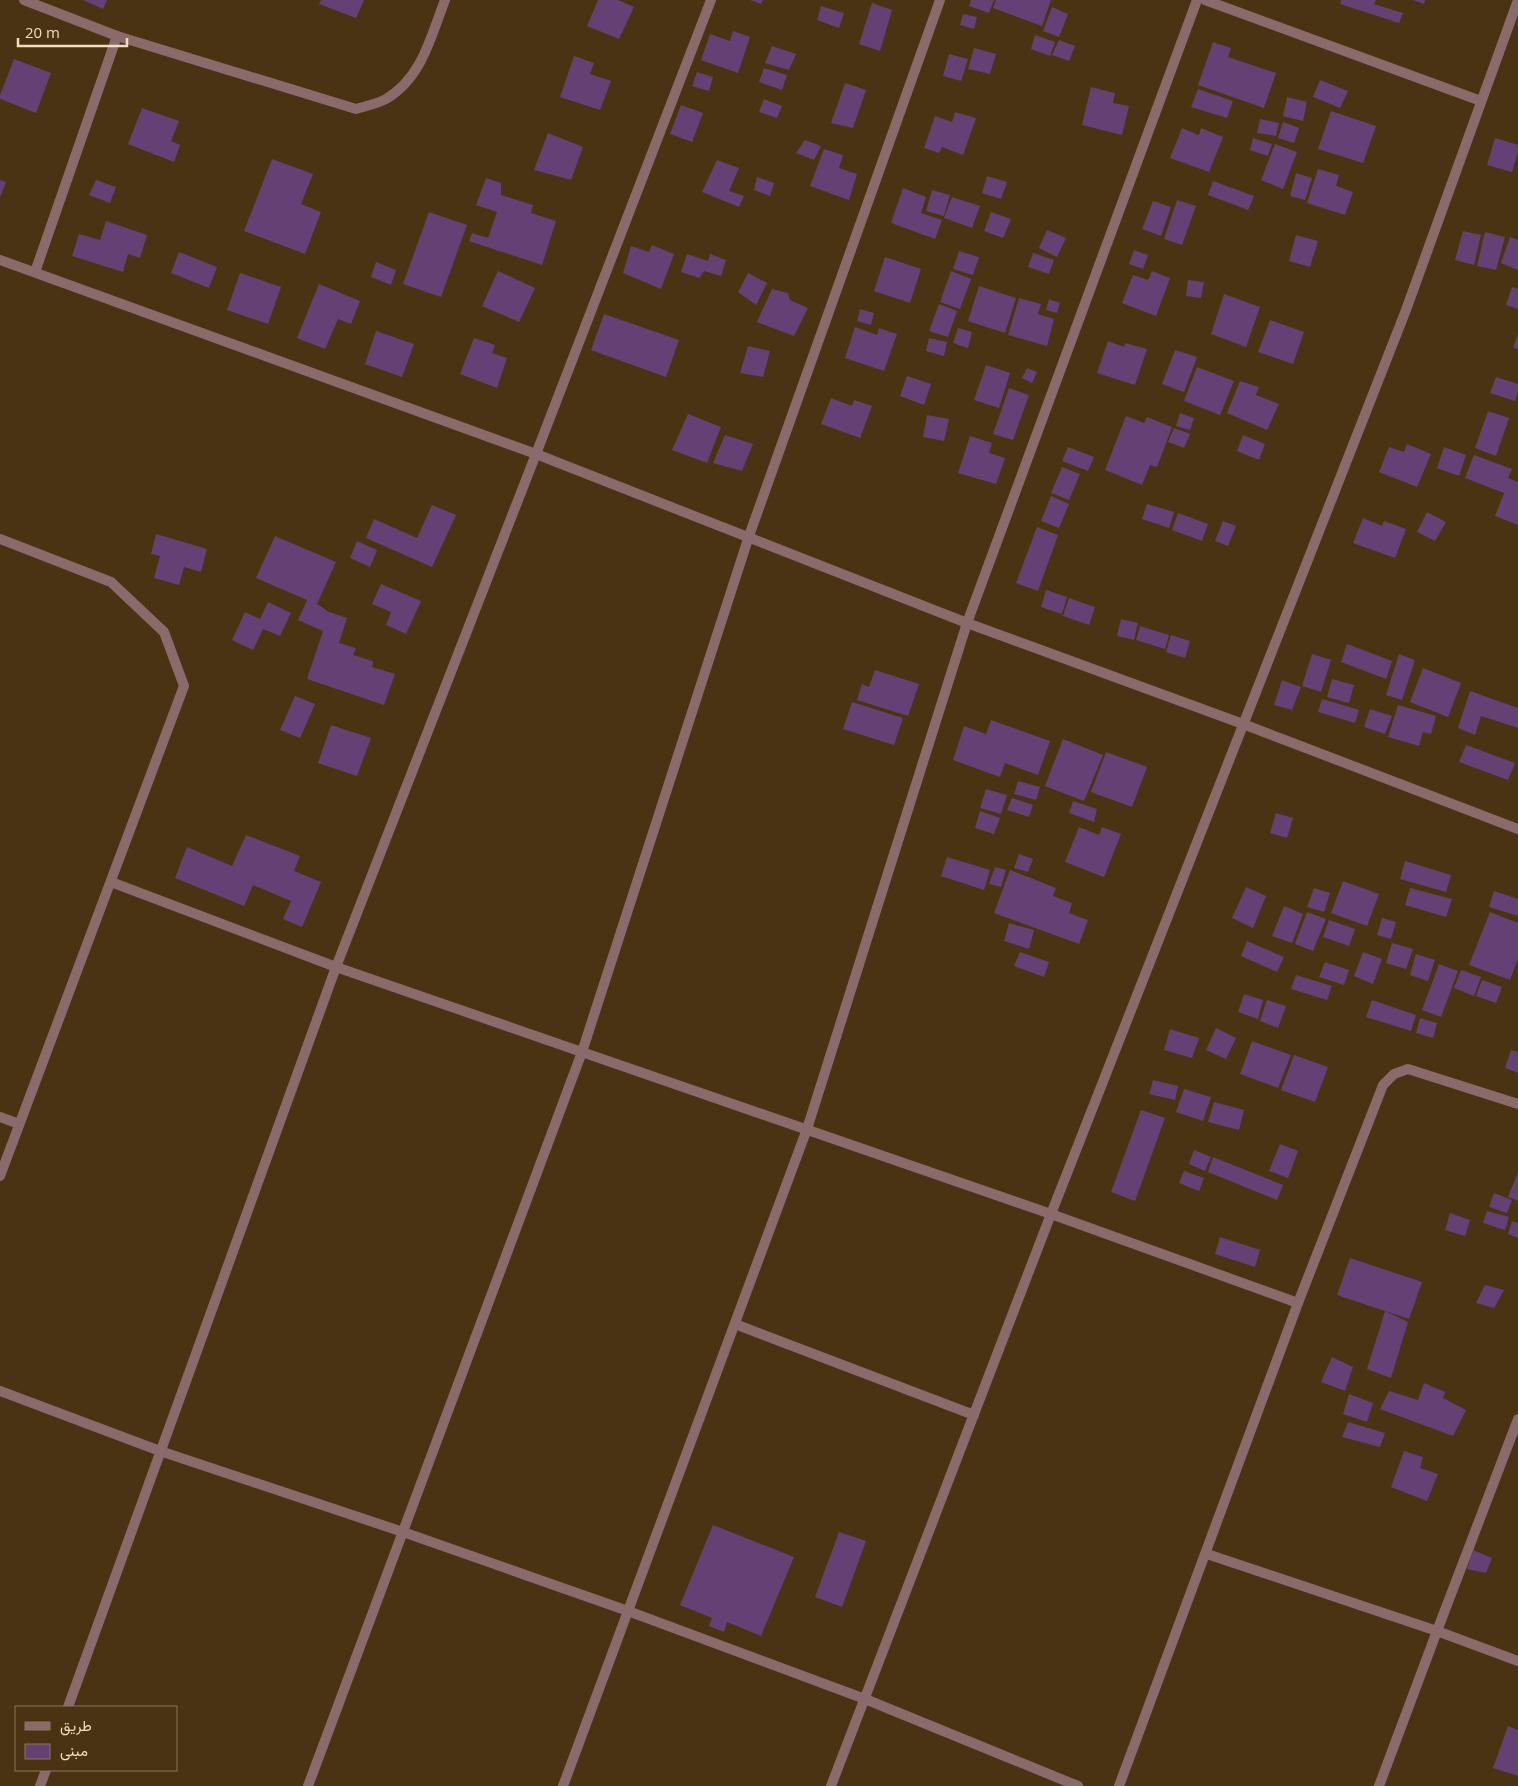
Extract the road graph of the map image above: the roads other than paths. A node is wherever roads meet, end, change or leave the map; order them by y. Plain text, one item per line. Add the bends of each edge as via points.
1 (24, 0) edge
2 (446, 0) edge
3 (710, 0) edge
4 (940, 0) edge
5 (1197, 0) edge
6 (1205, 0) edge
7 (1518, 0) edge
8 (1516, 14) edge
9 (117, 36) junction
10 (1481, 101) junction
11 (0, 260) edge
12 (35, 272) junction
13 (536, 454) junction
14 (749, 536) junction
15 (0, 539) edge
16 (967, 623) junction
17 (1242, 724) junction
18 (1518, 829) edge
19 (111, 882) junction
20 (336, 967) junction
21 (582, 1052) junction
22 (1518, 1104) edge
23 (0, 1117) edge
24 (19, 1124) junction
25 (807, 1129) junction
26 (0, 1176) edge
27 (1051, 1214) junction
28 (1298, 1303) junction
29 (735, 1324) junction
30 (0, 1391) edge
31 (974, 1415) junction
32 (1518, 1419) edge
33 (160, 1451) junction
34 (403, 1532) junction
35 (1206, 1554) junction
36 (628, 1611) junction
37 (1437, 1631) junction
38 (1518, 1661) edge
39 (865, 1699) junction
40 (68, 1706) edge
41 (46, 1771) edge
42 (40, 1786) edge
43 (308, 1786) edge
44 (563, 1786) edge
45 (831, 1786) edge
46 (1078, 1786) edge
47 (1119, 1786) edge
48 (1379, 1786) edge

1 - 9 street
2 - 9 street via 419,68 385,99 356,109
3 - 13 street
4 - 14 street
5 - 16 street
6 - 10 street
7 - 8 street
8 - 10 street
9 - 12 street
10 - 17 street via 1406,310
11 - 12 street
12 - 13 street
13 - 14 street
13 - 20 street
14 - 16 street
14 - 21 street
15 - 19 street via 111,582 164,632 184,686
16 - 17 street
16 - 25 street
17 - 18 street
17 - 27 street
19 - 20 street
19 - 24 street
20 - 21 street
20 - 33 street
21 - 25 street
21 - 34 street
22 - 28 street via 1408,1069 1394,1074 1383,1085
23 - 24 street
24 - 26 street
25 - 27 street
25 - 29 street
27 - 28 street
27 - 31 street
28 - 35 street
29 - 31 street
29 - 36 street
30 - 33 street
31 - 39 street
32 - 37 street
33 - 34 street
33 - 40 street
34 - 36 street
34 - 43 street
35 - 37 street
35 - 47 street
36 - 39 street
36 - 44 street
37 - 38 street
37 - 48 street
39 - 45 street
39 - 46 street
41 - 42 street

